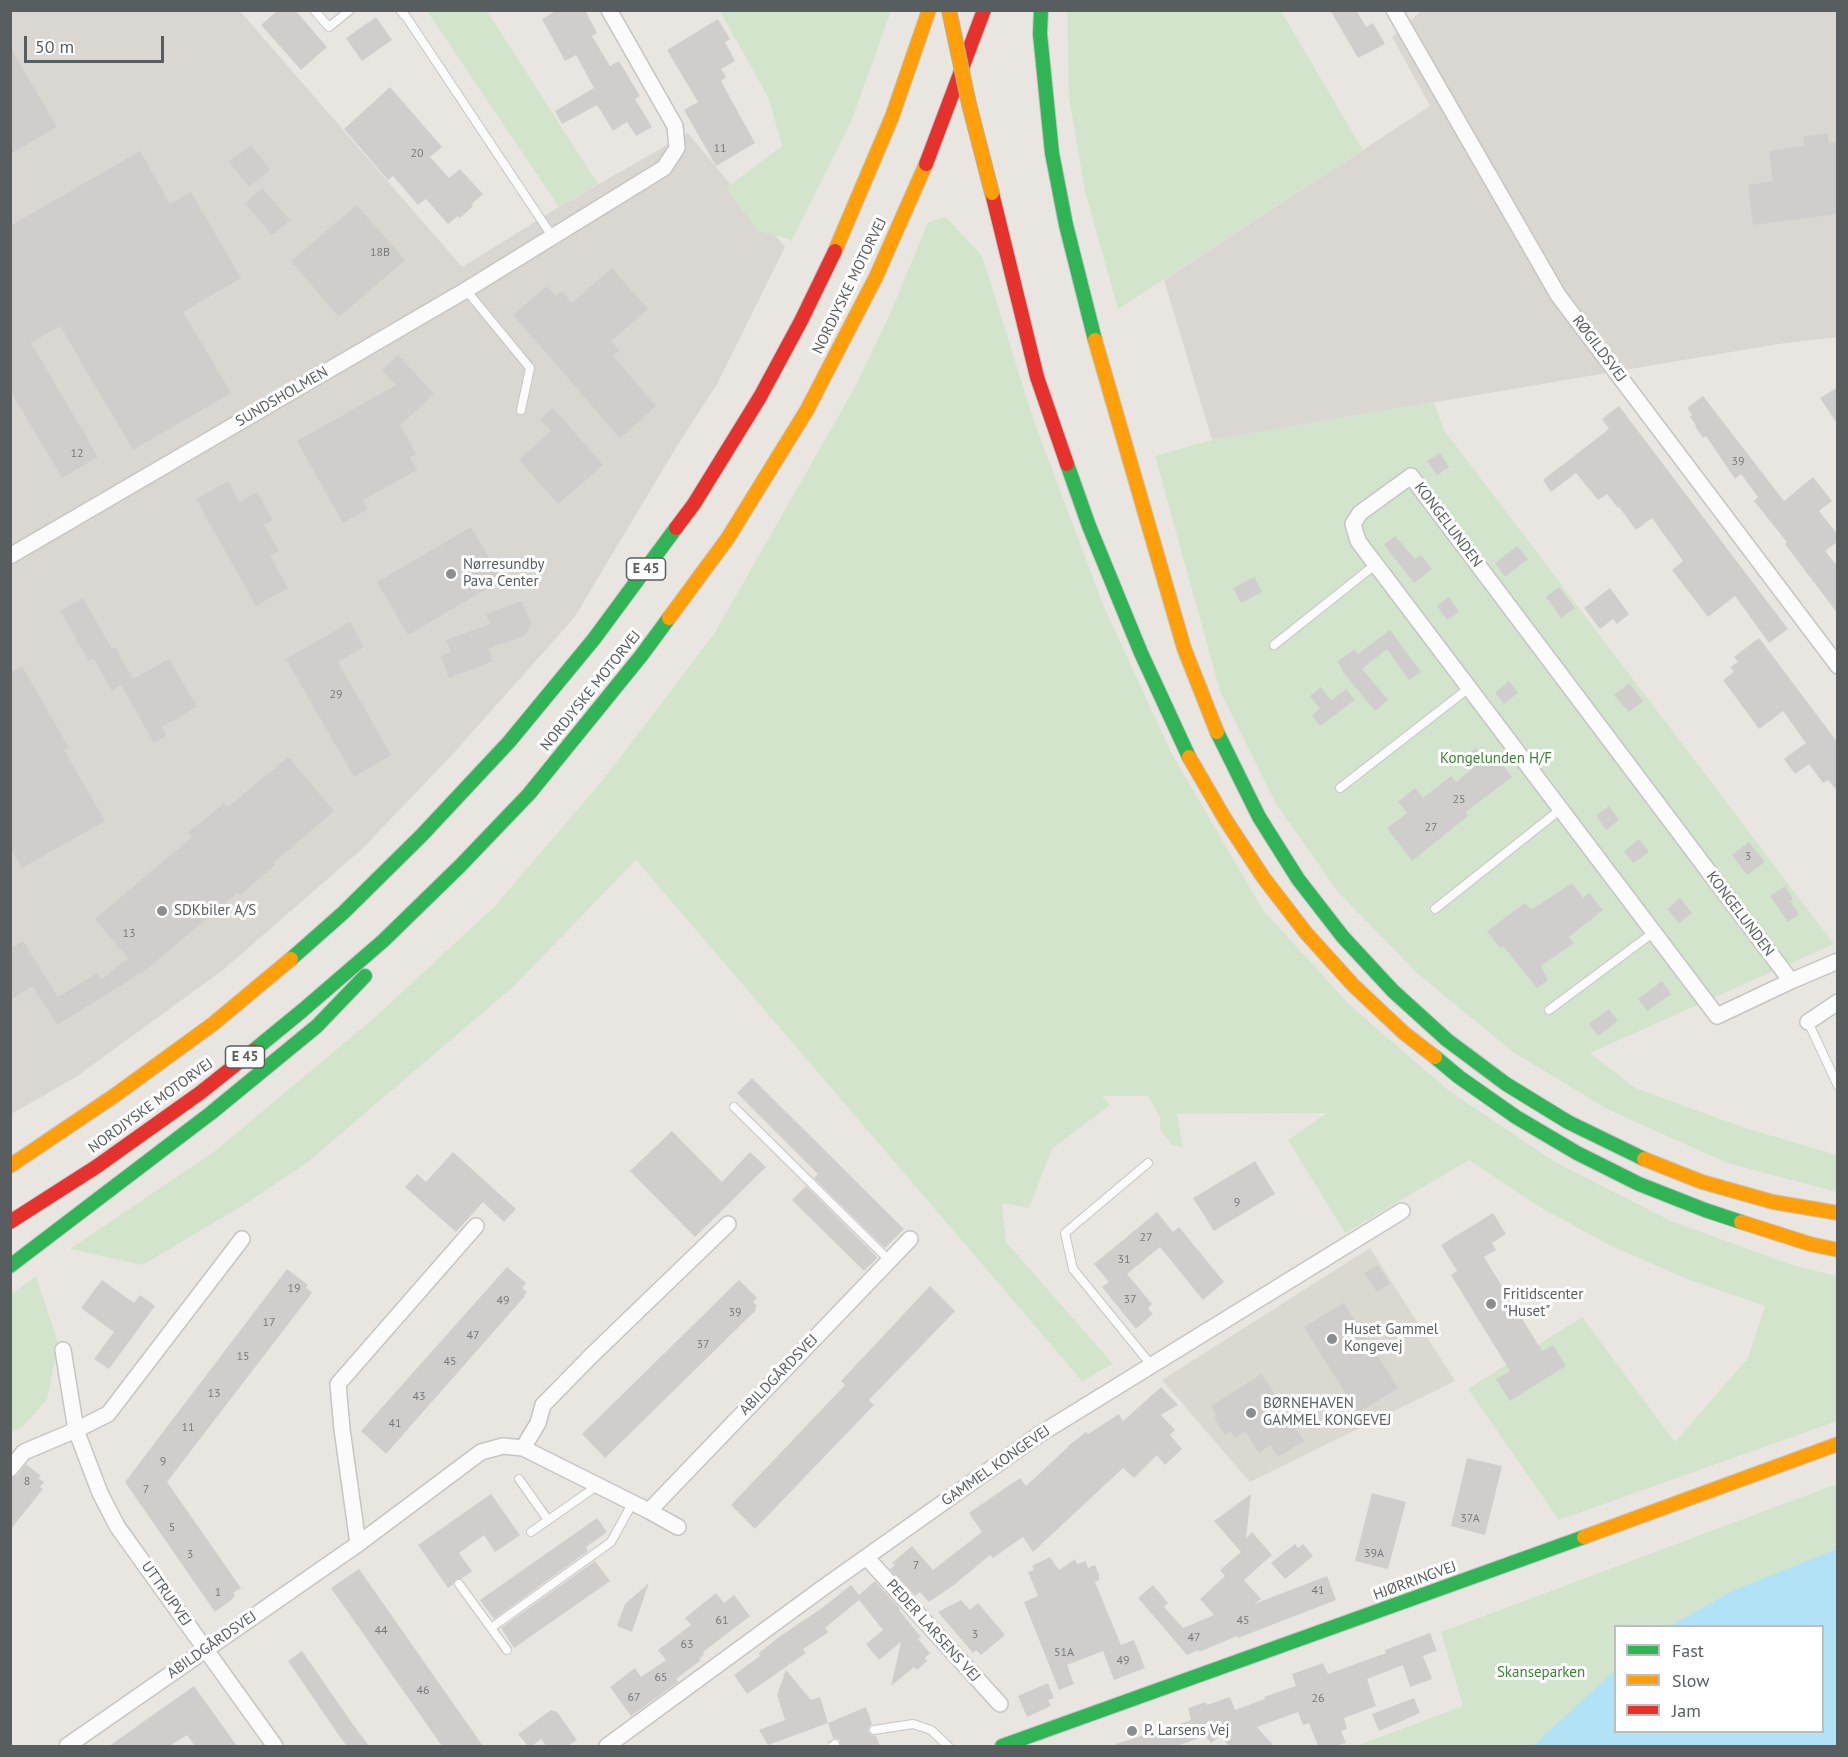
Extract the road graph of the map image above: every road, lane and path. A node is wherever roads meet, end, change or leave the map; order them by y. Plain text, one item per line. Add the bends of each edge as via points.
1 (314, 10) edge
2 (350, 10) edge
3 (400, 10) edge
4 (609, 10) edge
5 (929, 10) edge
6 (949, 10) edge
7 (984, 10) edge
8 (1041, 10) edge
9 (1394, 10) edge
10 (552, 236) junction
11 (466, 290) junction
12 (521, 410) dead end
13 (10, 556) edge
14 (1376, 564) junction
15 (1274, 645) dead end
16 (1838, 666) edge
17 (1469, 688) junction
18 (1340, 788) dead end
19 (1561, 809) junction
20 (460, 866) junction
21 (1435, 909) dead end
22 (1654, 932) junction
23 (1838, 961) edge
24 (1791, 981) junction
25 (1838, 1002) edge
26 (1549, 1010) dead end
27 (1808, 1022) joint
28 (213, 1024) junction
29 (1838, 1086) edge
30 (734, 1107) dead end
31 (71, 1108) dead end
32 (1148, 1163) dead end
33 (10, 1166) edge
34 (1402, 1210) dead end
35 (1838, 1213) edge
36 (10, 1222) edge
37 (728, 1224) dead end
38 (476, 1226) dead end
39 (242, 1239) dead end
40 (910, 1239) dead end
41 (1810, 1245) junction
42 (1838, 1250) edge
43 (1838, 1257) edge
44 (889, 1260) junction
45 (10, 1266) edge
46 (63, 1350) dead end
47 (1152, 1366) junction
48 (76, 1430) junction
49 (1838, 1444) edge
50 (523, 1448) junction
51 (10, 1469) edge
52 (519, 1479) dead end
53 (597, 1486) junction
54 (632, 1504) junction
55 (648, 1511) junction
56 (548, 1520) junction
57 (678, 1527) dead end
58 (531, 1532) dead end
59 (358, 1544) junction
60 (867, 1558) junction
61 (459, 1584) dead end
62 (491, 1628) junction
63 (507, 1650) dead end
64 (206, 1651) junction
65 (1000, 1704) dead end
66 (874, 1730) dead end
67 (67, 1746) edge
68 (275, 1746) edge
69 (607, 1746) edge
70 (948, 1746) edge
71 (1002, 1746) edge

1 - 2 lane via 329,27
3 - 10 lane
4 - 10 street, SUNDSHOLMEN via 675,126 677,148 664,168
5 - 28 main road, NORDJYSKE MOTORVEJ / E 45 via 892,117 840,241 760,397 694,504 594,639 508,742 422,835 343,913
6 - 41 main road, bridge via 1037,377 1089,526 1190,758 1263,877 1353,985 1404,1033 1516,1118 1640,1184
7 - 20 main road, NORDJYSKE MOTORVEJ / E 45 via 928,161 876,277 807,410 728,538 641,656 529,794
8 - 35 main road via 1051,143 1066,225 1101,366 1177,625 1218,734 1259,817 1298,879 1343,937 1393,991 1447,1040 1506,1084 1568,1122 1634,1155 1702,1182 1773,1202
9 - 16 street, RØGILDSVEJ via 1558,295
10 - 11 street, SUNDSHOLMEN
11 - 12 lane via 530,368
11 - 13 street, SUNDSHOLMEN
14 - 15 lane
14 - 17 street, KONGELUNDEN
14 - 24 street, KONGELUNDEN via 1358,541 1353,524 1360,513 1411,476
17 - 18 lane
17 - 19 street, KONGELUNDEN
19 - 21 lane
19 - 22 street, KONGELUNDEN
20 - 36 main road, NORDJYSKE MOTORVEJ / E 45 via 303,1010 200,1093
20 - 45 main road via 392,949 318,1026
22 - 24 street, KONGELUNDEN via 1717,1016
22 - 26 lane
23 - 24 street
25 - 27 street
27 - 29 lane
28 - 31 main road
28 - 33 main road, NORDJYSKE MOTORVEJ / E 45
30 - 44 lane
32 - 47 lane via 1065,1233 1073,1269
34 - 47 street, GAMMEL KONGEVEJ
37 - 50 street via 543,1405 538,1423
38 - 59 street via 338,1384
39 - 48 street via 108,1414
40 - 44 street, ABILDGÅRDSVEJ
41 - 42 main road
41 - 43 main road
44 - 55 street, ABILDGÅRDSVEJ
46 - 48 street, UTTRUPVEJ
47 - 60 street, GAMMEL KONGEVEJ via 1040,1434
48 - 51 street via 24,1452
48 - 64 street, UTTRUPVEJ via 117,1526
49 - 71 main road, HJØRRINGVEJ
50 - 53 street, ABILDGÅRDSVEJ
50 - 59 street, ABILDGÅRDSVEJ via 503,1446 481,1452
52 - 56 lane
53 - 54 street, ABILDGÅRDSVEJ
53 - 56 lane
54 - 55 street, ABILDGÅRDSVEJ
54 - 62 lane via 611,1542
55 - 57 street, ABILDGÅRDSVEJ
56 - 58 lane
59 - 64 street, ABILDGÅRDSVEJ
60 - 65 street, PEDER LARSENS VEJ
60 - 69 street, GAMMEL KONGEVEJ
61 - 62 lane
62 - 63 lane
64 - 67 street, ABILDGÅRDSVEJ
64 - 68 street, UTTRUPVEJ
66 - 70 lane via 913,1724 931,1730

